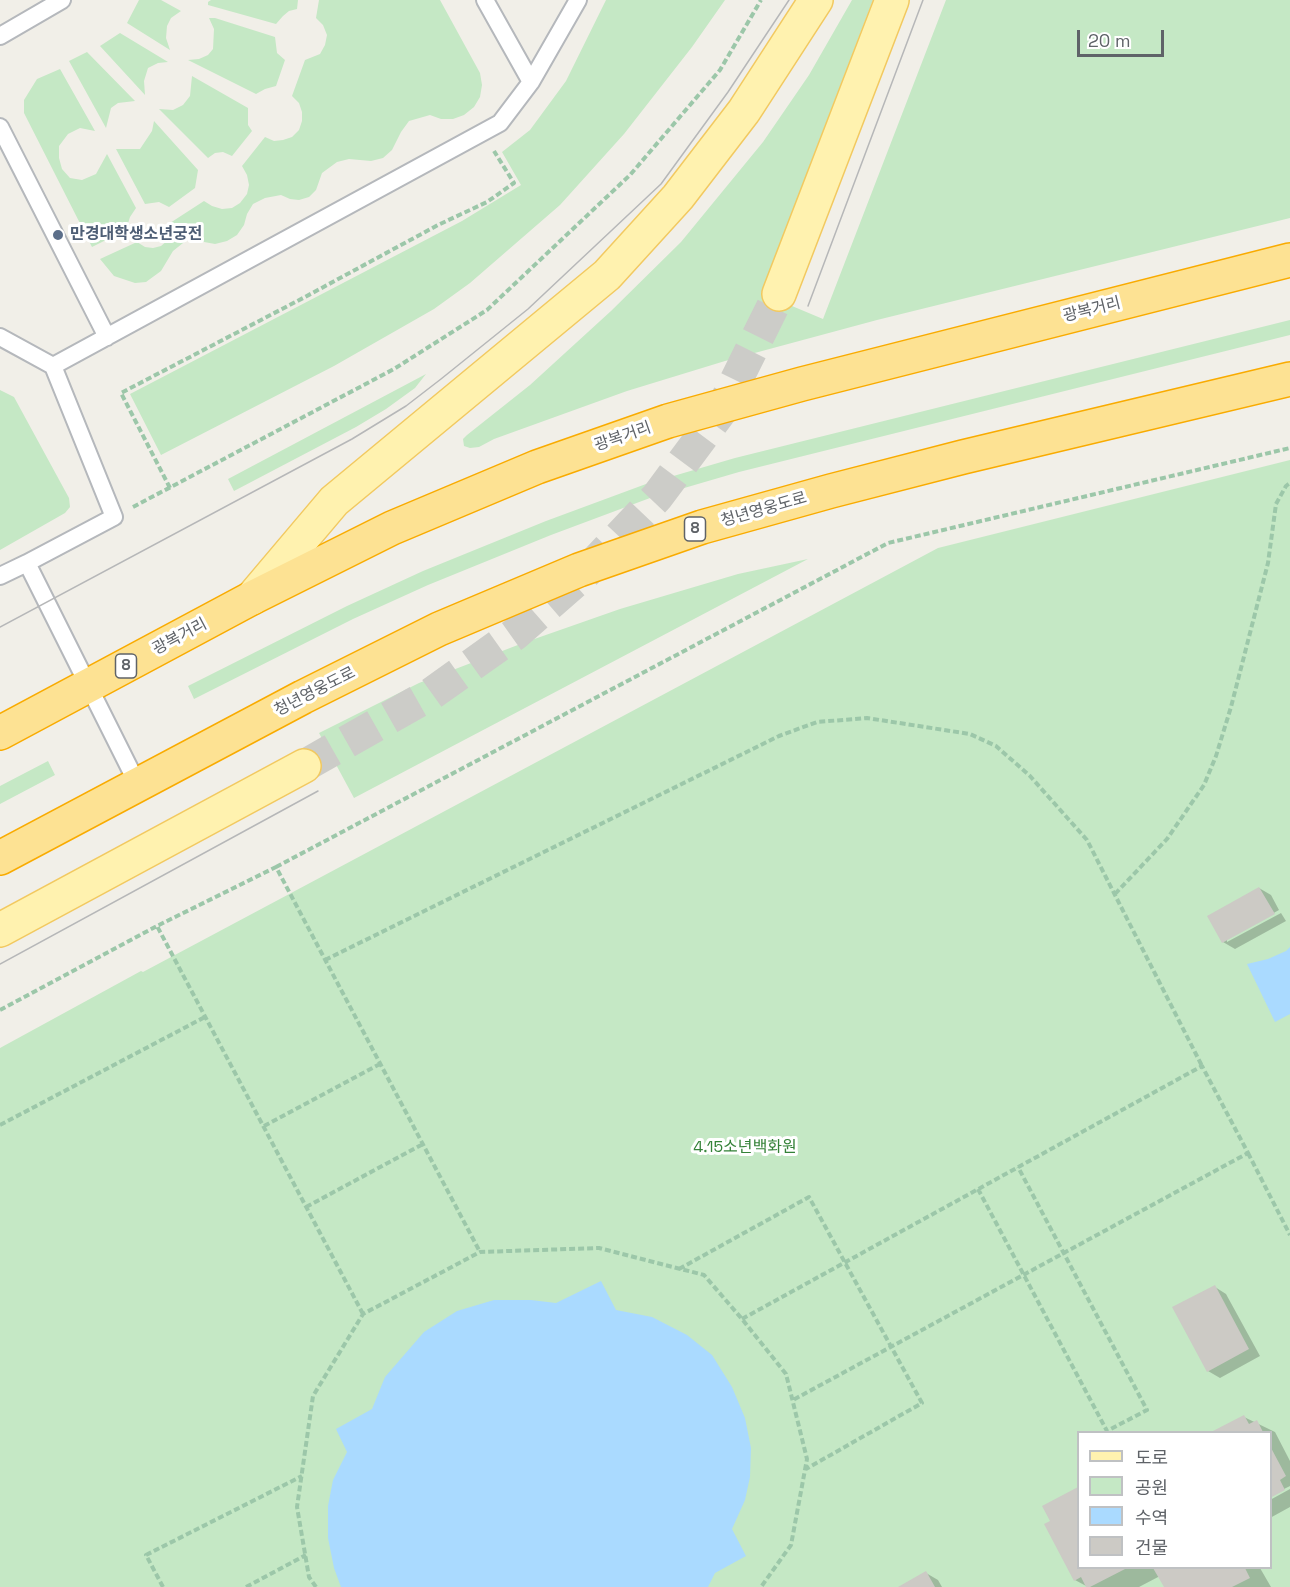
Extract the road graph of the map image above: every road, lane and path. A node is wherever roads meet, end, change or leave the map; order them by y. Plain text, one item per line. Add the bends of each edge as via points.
1 (62, 0) edge
2 (485, 0) edge
3 (578, 0) edge
4 (761, 0) edge
5 (816, 0) edge
6 (892, 0) edge
7 (0, 36) edge
8 (531, 82) junction
9 (0, 127) edge
10 (483, 132) junction
11 (1290, 260) edge
12 (779, 294) tunnel mouth
13 (107, 337) junction
14 (0, 338) edge
15 (53, 366) junction
16 (1290, 379) edge
17 (1290, 448) edge
18 (1290, 483) edge
19 (170, 488) junction
20 (114, 517) junction
21 (27, 562) junction
22 (0, 576) edge
23 (252, 598) junction
24 (88, 686) junction
25 (0, 733) edge
26 (304, 766) tunnel mouth
27 (138, 785) junction
28 (0, 858) edge
29 (276, 867) junction
30 (1115, 894) junction
31 (157, 926) junction
32 (0, 930) edge
33 (325, 960) junction
34 (0, 1010) edge
35 (206, 1017) junction
36 (380, 1064) junction
37 (1202, 1066) junction
38 (0, 1125) edge
39 (264, 1126) junction
40 (423, 1144) junction
41 (1248, 1153) junction
42 (1018, 1167) junction
43 (978, 1189) junction
44 (306, 1207) junction
45 (1290, 1235) edge
46 (480, 1252) junction
47 (1064, 1252) junction
48 (845, 1262) junction
49 (679, 1269) junction
50 (1023, 1274) junction
51 (363, 1314) junction
52 (742, 1319) junction
53 (891, 1347) junction
54 (793, 1400) junction
55 (805, 1470) junction
56 (302, 1476) junction
57 (306, 1555) junction
58 (163, 1587) edge
59 (246, 1587) edge
60 (316, 1587) edge
61 (761, 1587) edge

1 - 7 lane
2 - 8 lane
3 - 8 lane
4 - 19 path via 720,70 630,174 487,310 394,369
5 - 23 main road via 744,111 678,197 608,275 334,501
6 - 12 main road
8 - 10 lane via 500,123
9 - 13 lane
10 - 13 lane
10 - 19 path via 514,183 487,202 122,393
11 - 23 highway, 광복거리 / 8 via 668,422 537,467 392,528
13 - 15 lane
14 - 15 lane
15 - 20 lane
16 - 27 highway, 청년영웅도로 / 8 via 831,491 702,527 579,570 440,629
17 - 29 path via 888,543
18 - 30 path via 1276,504 1268,563 1232,708 1204,785 1167,838
19 - 20 path
20 - 21 lane
21 - 22 lane
21 - 24 lane
23 - 24 highway, 광복거리 / 8
24 - 25 highway, 광복거리 / 8
24 - 27 lane
26 - 32 main road
27 - 28 highway, 8
29 - 31 path
29 - 33 path
30 - 33 path via 1087,840 1030,776 996,746 970,734 867,718 817,722 779,736
30 - 37 path
31 - 34 path
31 - 35 path
33 - 36 path
35 - 38 path
35 - 39 path
36 - 39 path
36 - 40 path
37 - 41 path
37 - 42 path
39 - 44 path
40 - 44 path
40 - 46 path
41 - 45 path
41 - 47 path
42 - 43 path
42 - 47 path
43 - 48 path
43 - 50 path
44 - 51 path
46 - 49 path via 599,1248
46 - 51 path
47 - 50 path
47 - 50 path via 1147,1410 1107,1431
48 - 49 path via 809,1197
48 - 52 path
48 - 53 path
49 - 52 path via 704,1275
50 - 53 path
51 - 56 path via 314,1396
52 - 54 path via 786,1374
53 - 54 path
53 - 55 path via 922,1403
54 - 55 path via 807,1459
55 - 61 path via 791,1545
56 - 57 path via 297,1507
56 - 58 path via 146,1555
57 - 59 path
57 - 60 path via 309,1577

